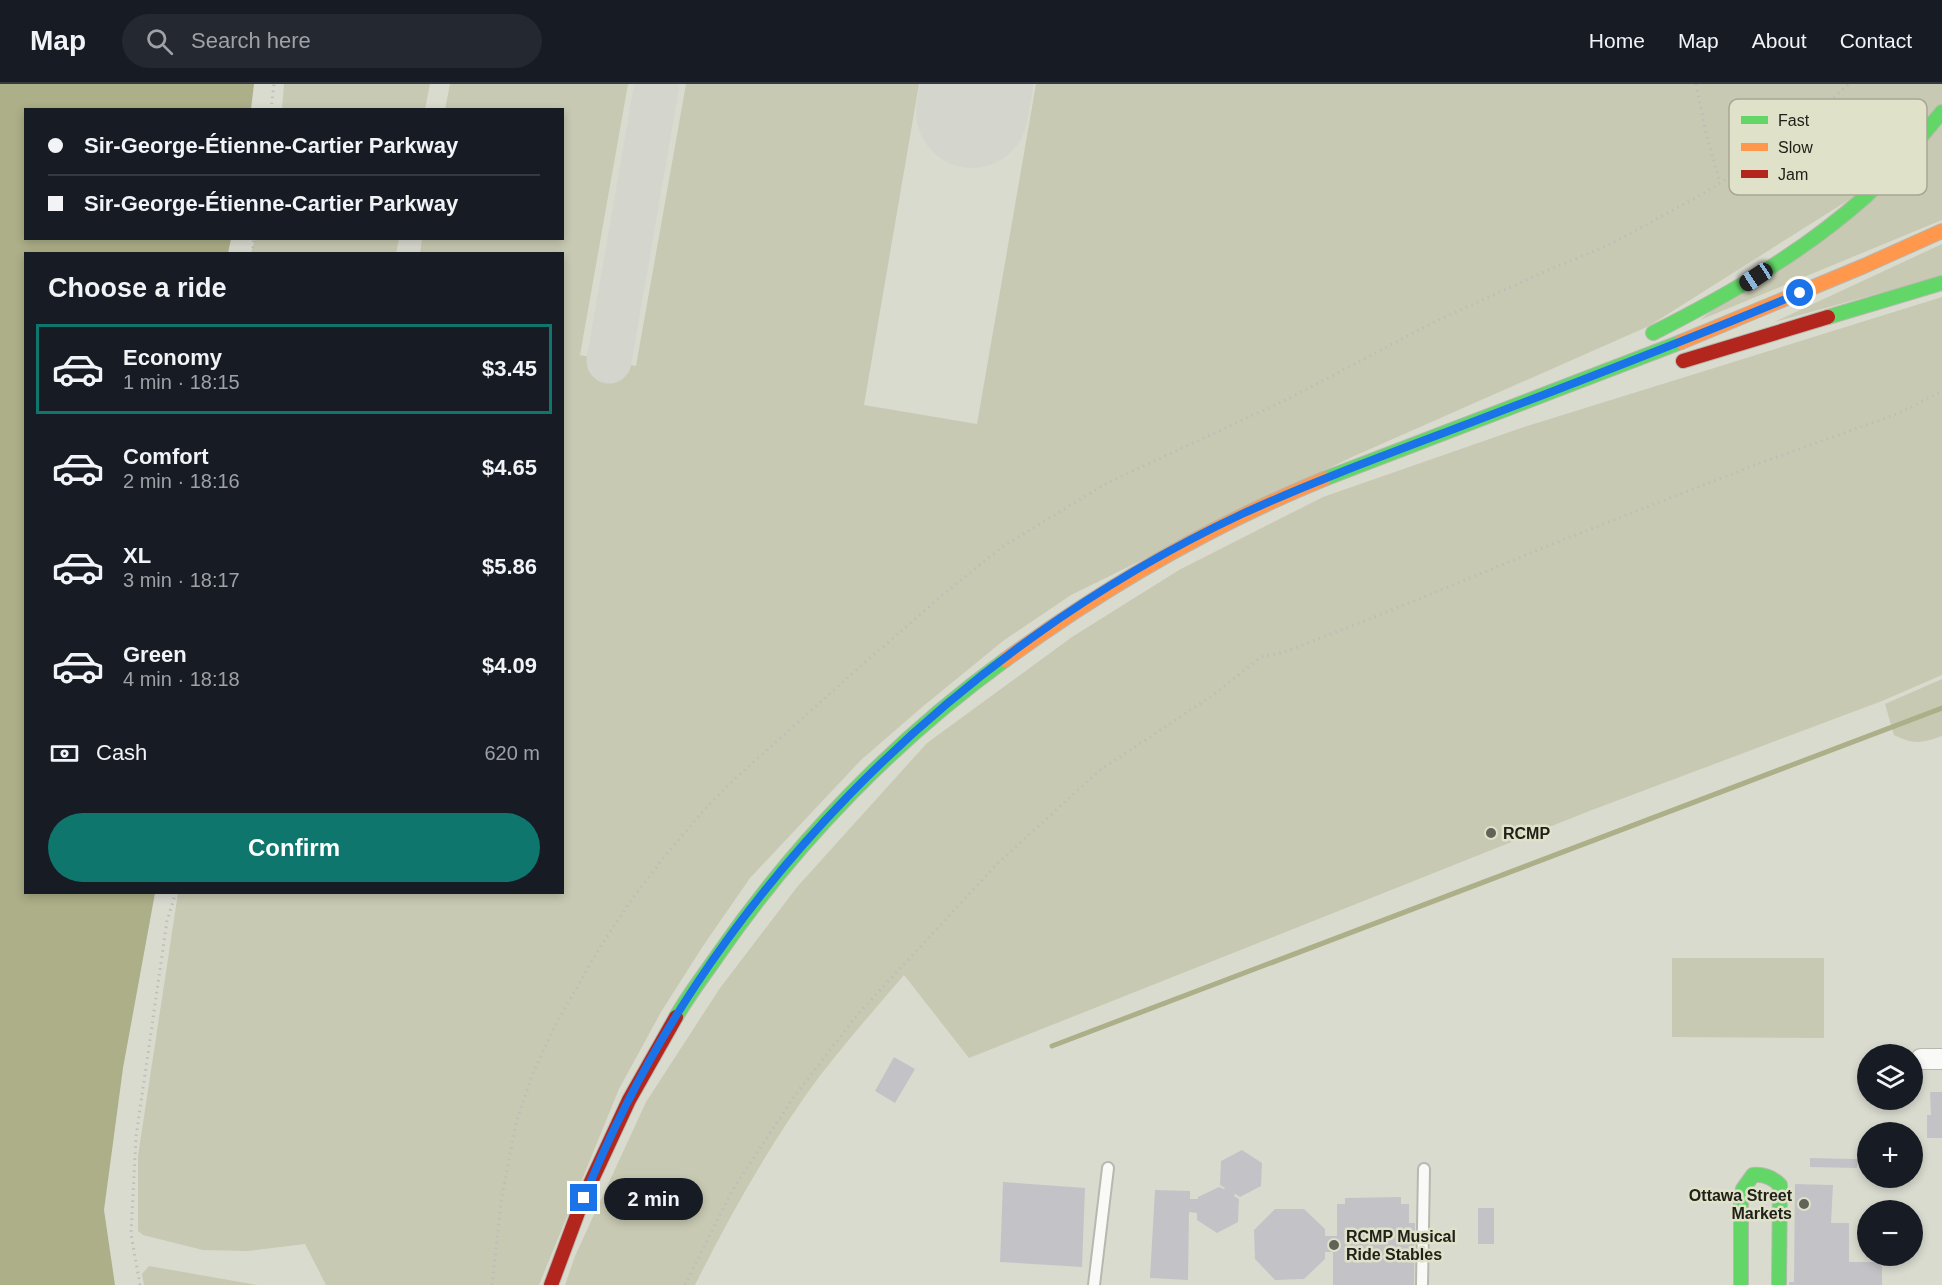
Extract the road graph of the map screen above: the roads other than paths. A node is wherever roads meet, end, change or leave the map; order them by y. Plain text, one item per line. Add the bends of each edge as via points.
1 (1942, 112) edge
2 (1927, 129) edge
3 (1863, 195) edge
4 (1942, 231) edge
5 (1942, 283) edge
6 (1641, 340) dead end
7 (1620, 351) dead end
8 (1669, 364) dead end
9 (1647, 370) dead end
10 (1526, 402) junction
11 (1923, 1059) edge
12 (1942, 1059) edge
13 (1108, 1168) dead end
14 (1424, 1169) dead end
15 (551, 1285) edge
16 (1094, 1285) edge
17 (1422, 1285) edge
18 (1742, 1285) edge
19 (1779, 1285) edge

1 - 2 main road
3 - 6 main road via 1816,235 1742,286
4 - 10 main road via 1714,330
5 - 8 main road
7 - 10 main road
9 - 10 main road
10 - 15 main road via 1354,467 1210,530 1044,629 958,694 898,747 790,861 696,986 652,1056 601,1155
11 - 12 street
13 - 16 lane
14 - 17 lane
18 - 19 main road via 1741,1198 1753,1175 1763,1174 1780,1185

